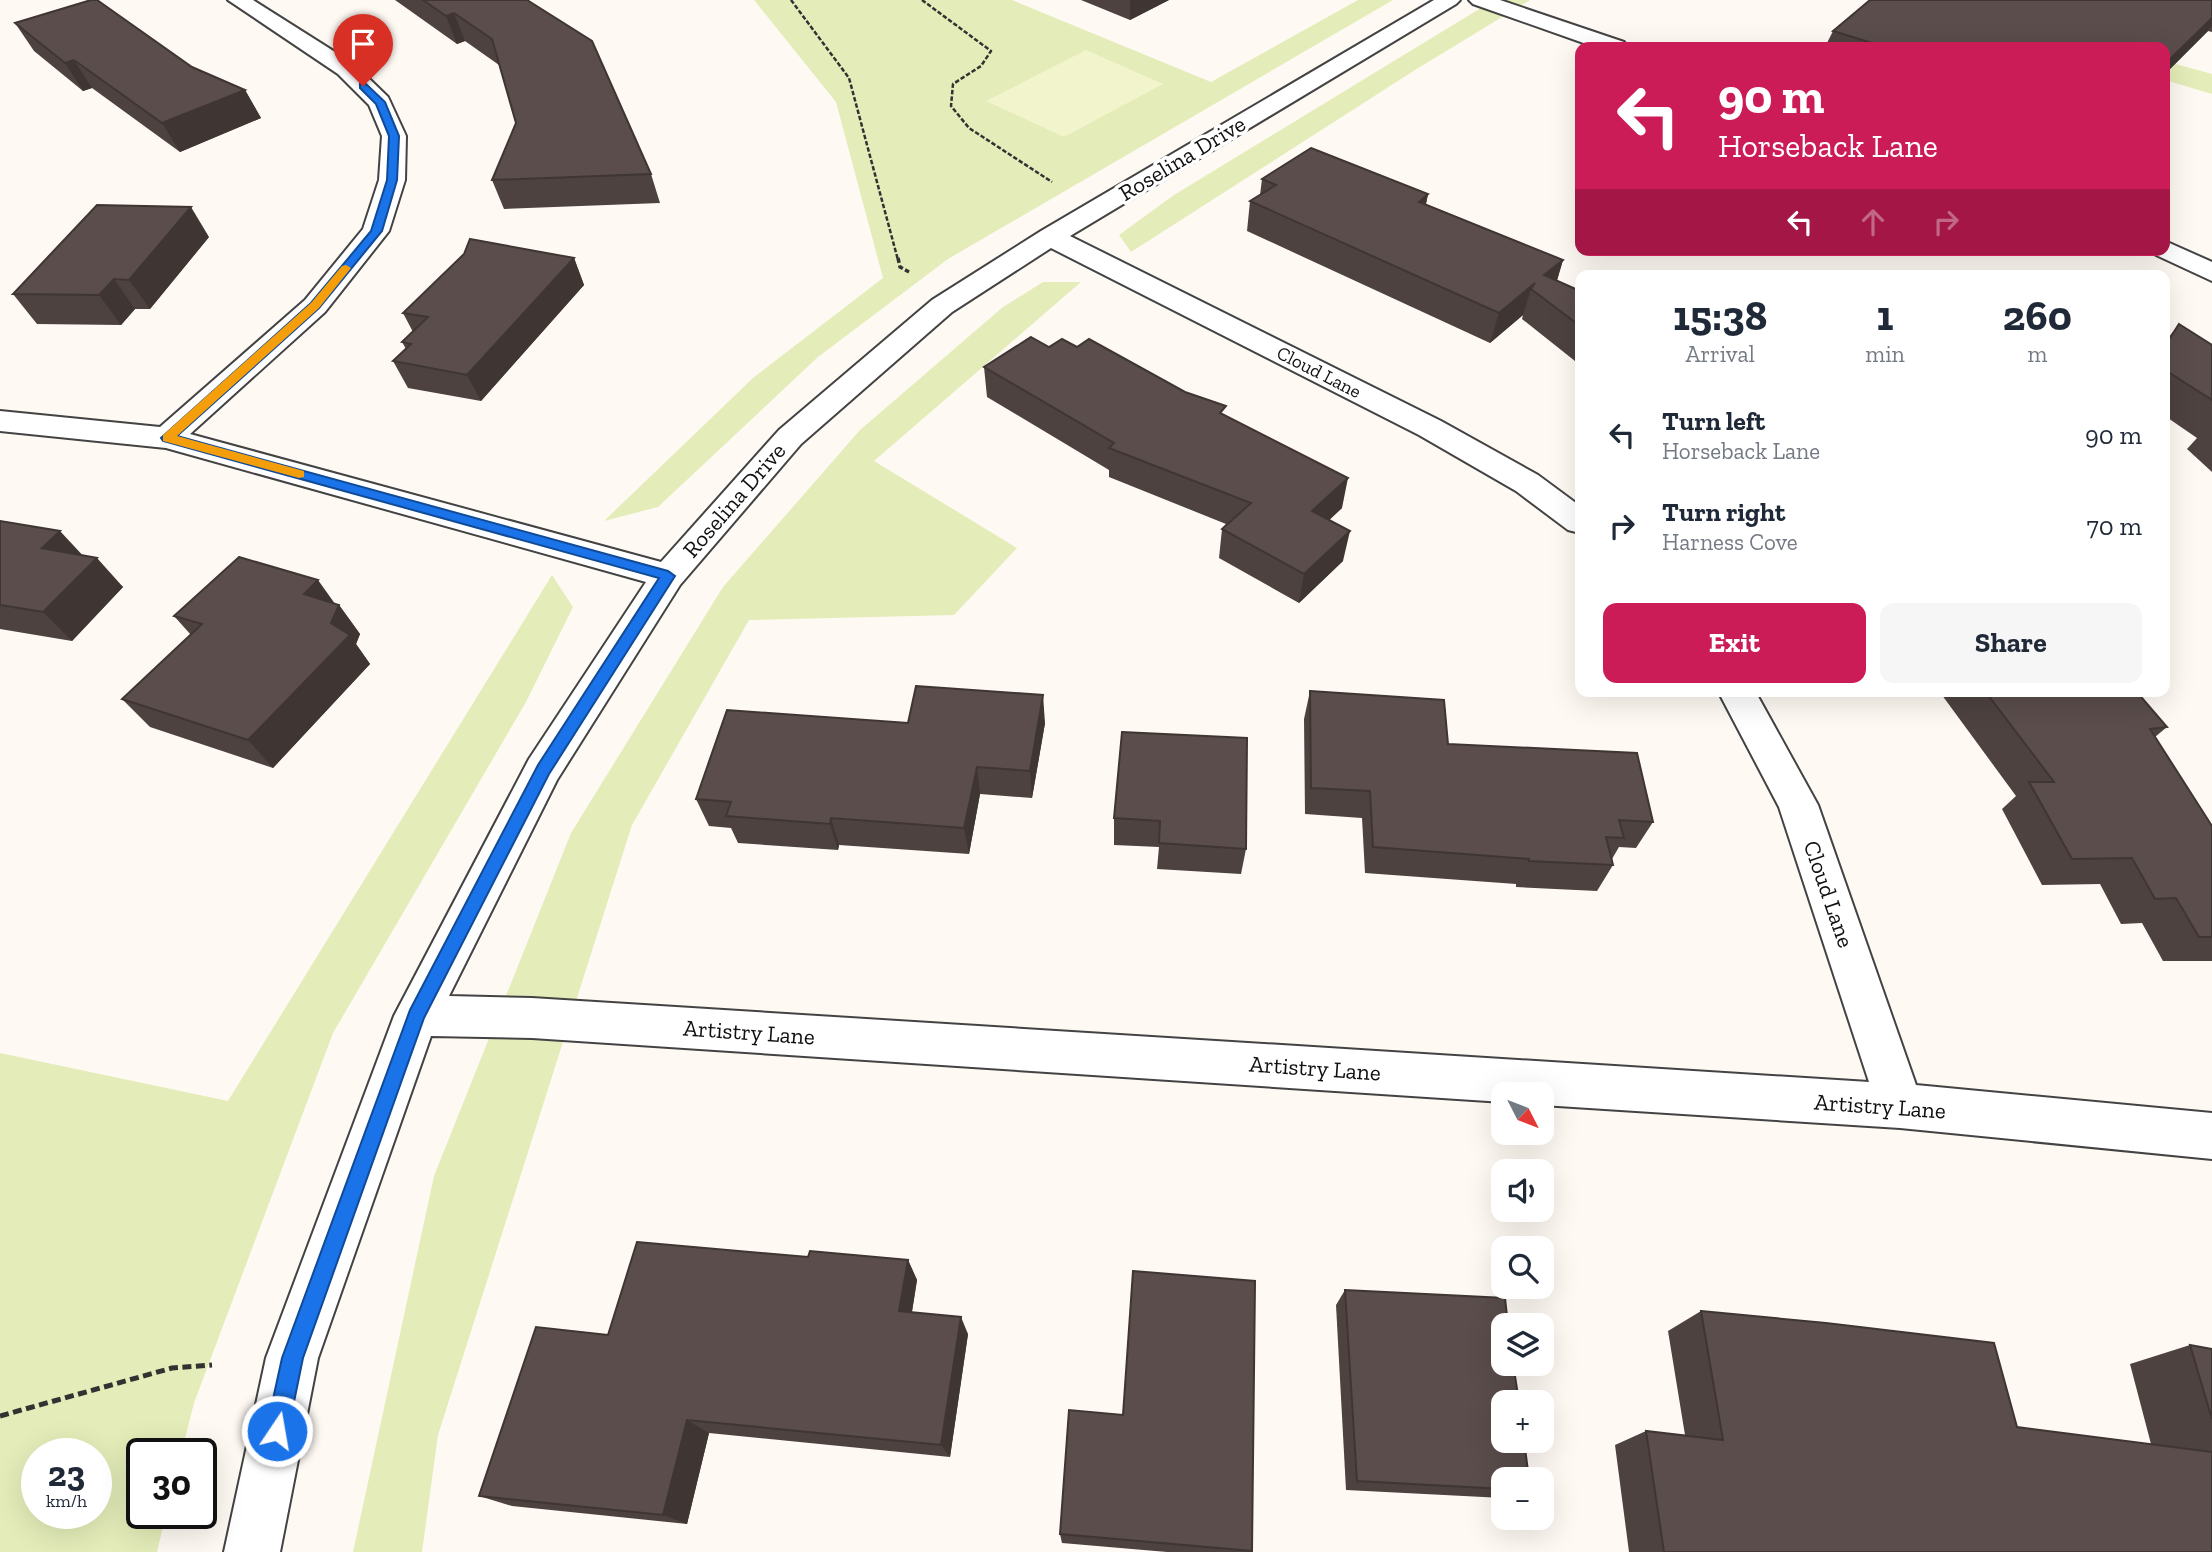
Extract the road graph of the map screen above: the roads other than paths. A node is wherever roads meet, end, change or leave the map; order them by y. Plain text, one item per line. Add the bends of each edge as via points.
1 (239, 0) edge
2 (1449, 0) edge
3 (1480, 0) edge
4 (1602, 42) edge
5 (1050, 237) junction
6 (2170, 252) edge
7 (2212, 273) edge
8 (0, 421) edge
9 (167, 438) junction
10 (1575, 518) edge
11 (668, 576) junction
12 (1739, 697) edge
13 (416, 1016) junction
14 (1899, 1106) junction
15 (2212, 1136) edge
16 (252, 1552) edge

1 - 9 street via 346,69 380,102 394,136 392,180 376,231 315,306
2 - 5 street, Roselina Drive
3 - 4 street
5 - 10 street, Cloud Lane via 1430,428 1527,483
5 - 11 street, Roselina Drive via 942,306 790,437
6 - 7 street
8 - 9 street
9 - 11 street
11 - 13 street, Roselina Drive via 543,770
12 - 14 street, Cloud Lane via 1798,805
13 - 14 street, Artistry Lane via 531,1018
13 - 16 street, Roselina Drive via 292,1358
14 - 15 street, Artistry Lane

